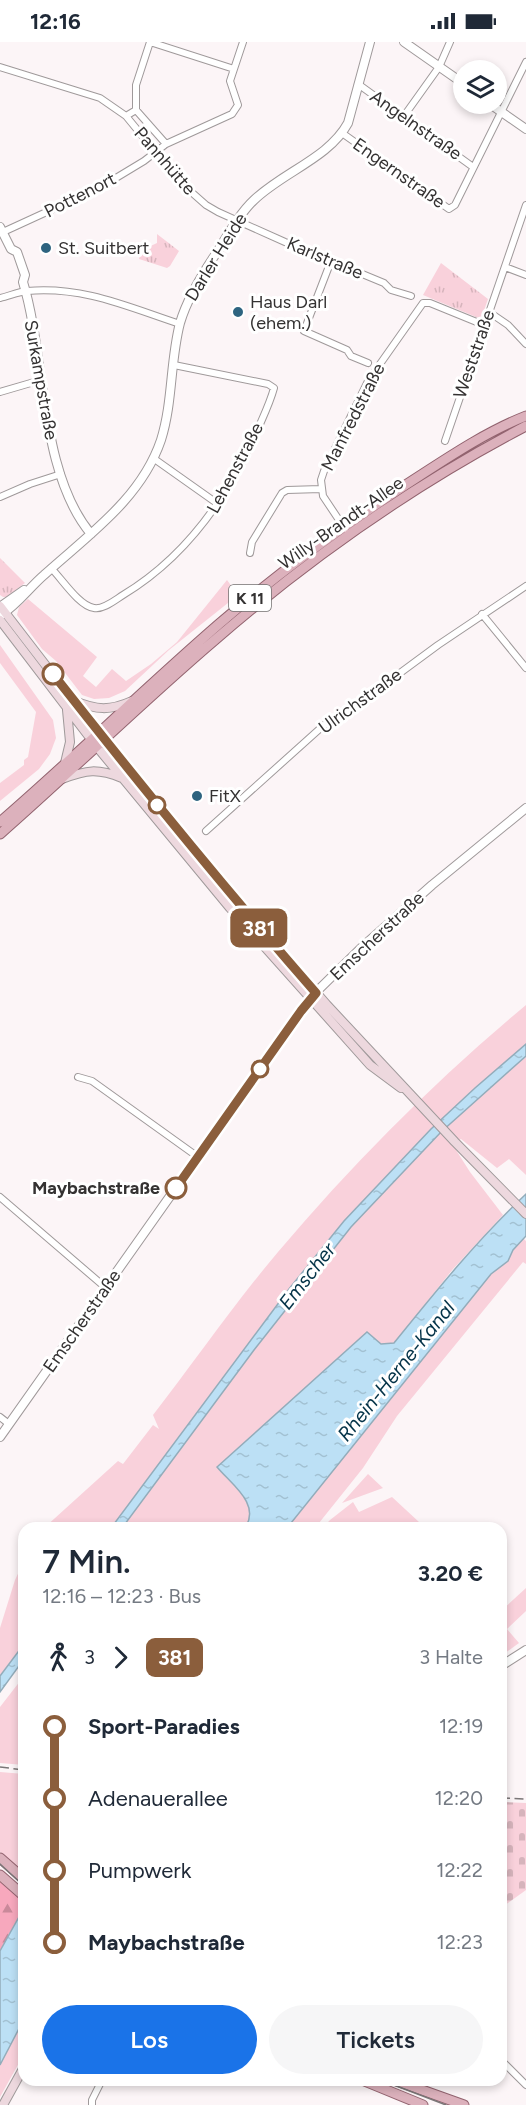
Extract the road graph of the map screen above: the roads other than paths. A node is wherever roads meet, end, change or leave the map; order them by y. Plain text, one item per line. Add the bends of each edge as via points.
1 (150, 42) edge
2 (243, 42) edge
3 (370, 42) edge
4 (404, 42) edge
5 (450, 42) edge
6 (526, 62) edge
7 (439, 66) junction
8 (0, 67) edge
9 (234, 69) junction
10 (453, 76) edge
11 (358, 84) junction
12 (507, 100) edge
13 (136, 110) junction
14 (500, 114) edge
15 (504, 114) edge
16 (126, 116) junction
17 (404, 116) junction
18 (526, 129) edge
19 (342, 133) junction
20 (166, 144) junction
21 (155, 152) junction
22 (474, 166) junction
23 (526, 205) edge
24 (237, 221) junction
25 (1, 229) edge
26 (332, 261) junction
27 (505, 267) junction
28 (526, 275) edge
29 (26, 291) junction
30 (411, 296) dead end
31 (0, 298) edge
32 (489, 312) junction
33 (180, 324) junction
34 (484, 325) junction
35 (526, 344) edge
36 (368, 363) dead end
37 (174, 365) junction
38 (41, 380) junction
39 (0, 392) edge
40 (526, 416) edge
41 (526, 426) edge
42 (444, 441) dead end
43 (153, 458) junction
44 (61, 474) junction
45 (321, 489) junction
46 (0, 497) edge
47 (218, 504) junction
48 (346, 531) junction
49 (91, 534) junction
50 (250, 553) dead end
51 (51, 568) junction
52 (526, 586) edge
53 (1, 611) edge
54 (482, 614) junction
55 (526, 668) edge
56 (74, 700) junction
57 (132, 701) junction
58 (66, 707) junction
59 (98, 740) junction
60 (65, 763) junction
61 (62, 779) junction
62 (123, 779) junction
63 (526, 808) edge
64 (0, 822) edge
65 (206, 831) dead end
66 (0, 834) edge
67 (313, 995) junction
68 (78, 1077) dead end
69 (198, 1157) junction
70 (0, 1197) edge
71 (526, 1214) edge
72 (106, 1287) junction
73 (0, 1417) edge
74 (9, 1424) junction
75 (0, 1437) edge
76 (526, 1650) edge
77 (507, 1662) edge
78 (0, 1858) edge
79 (18, 1874) edge
80 (0, 1875) edge
81 (18, 1891) edge
82 (507, 2066) edge
83 (18, 2078) edge
84 (526, 2085) edge
85 (99, 2086) edge
86 (377, 2086) edge
87 (411, 2086) edge
88 (3, 2105) edge
89 (92, 2105) edge
90 (423, 2105) edge
91 (464, 2105) edge

1 - 9 street
1 - 13 street via 136,85
2 - 9 street
3 - 11 street, Darler Heide
4 - 7 street
5 - 7 street
6 - 12 street
7 - 10 street
7 - 17 street
8 - 16 street, Pannhütte via 100,98
9 - 20 street, Pottenort via 230,81 238,105 232,114
11 - 17 street, Angelnstraße
11 - 19 street, Darler Heide
13 - 16 street, Pannhütte
13 - 20 street, Pannhütte
14 - 22 street
15 - 18 street
16 - 21 street, Pannhütte
17 - 22 street, Angelnstraße
19 - 22 street, Engernstraße via 449,209 455,205
19 - 24 street, Darler Heide via 332,146 267,189
20 - 21 street, Pottenort
21 - 24 street, Pannhütte via 196,197
21 - 25 street, Pottenort via 100,188
23 - 27 street, Weststraße
24 - 26 street, Karlstraße
24 - 33 street, Darler Heide via 199,280
25 - 29 street, Surkampstraße via 11,249 17,252 26,275
26 - 30 street, Karlstraße
26 - 36 street via 304,331
27 - 28 street
27 - 32 street, Weststraße
29 - 31 street
29 - 33 street via 102,297
29 - 38 street, Surkampstraße
32 - 34 street, Weststraße
32 - 35 street
33 - 37 street, Darler Heide
34 - 42 street, Weststraße
34 - 45 street, Manfredstraße via 423,303 363,390 324,471
37 - 43 street, Darler Heide via 167,418
37 - 47 street, Lehenstraße via 274,388 249,449
38 - 39 street
38 - 44 street, Surkampstraße
40 - 48 main road, Willy-Brandt-Allee / K 11 via 463,449
41 - 48 main road, Willy-Brandt-Allee / K 11
43 - 47 street
43 - 49 street, Darler Heide via 127,498
44 - 46 street
44 - 49 street, Surkampstraße via 83,525
45 - 48 street, Manfredstraße
45 - 50 street via 282,493 252,542
47 - 51 street, Lehenstraße via 164,564 101,608 92,608 82,601
48 - 57 main road, Willy-Brandt-Allee / K 11 via 220,623
48 - 59 main road, Willy-Brandt-Allee / K 11
49 - 51 street, Darler Heide
51 - 53 street, Darler Heide
52 - 54 street, Ulrichstraße
53 - 56 main road
53 - 58 main road
54 - 55 street
54 - 65 street, Ulrichstraße via 351,705 334,722 324,724
56 - 57 main road via 103,709
56 - 59 main road
57 - 59 main road, Willy-Brandt-Allee / K 11
58 - 59 main road
58 - 60 main road via 70,742
59 - 60 main road, Willy-Brandt-Allee / K 11
59 - 61 main road, Willy-Brandt-Allee / K 11
59 - 62 main road
59 - 67 main road
60 - 64 main road, Willy-Brandt-Allee / K 11
61 - 62 main road via 94,770
61 - 66 main road, Willy-Brandt-Allee / K 11
62 - 67 main road via 230,908
63 - 67 street, Emscherstraße via 432,885
67 - 69 street, Emscherstraße
67 - 71 main road
68 - 69 street via 92,1081
69 - 72 street, Emscherstraße
70 - 72 street
72 - 74 street, Emscherstraße
73 - 74 street
74 - 75 street, Emscherstraße
76 - 77 street
78 - 79 main road
80 - 81 main road
82 - 84 street
83 - 88 main road
85 - 89 street
86 - 90 main road
87 - 91 main road

